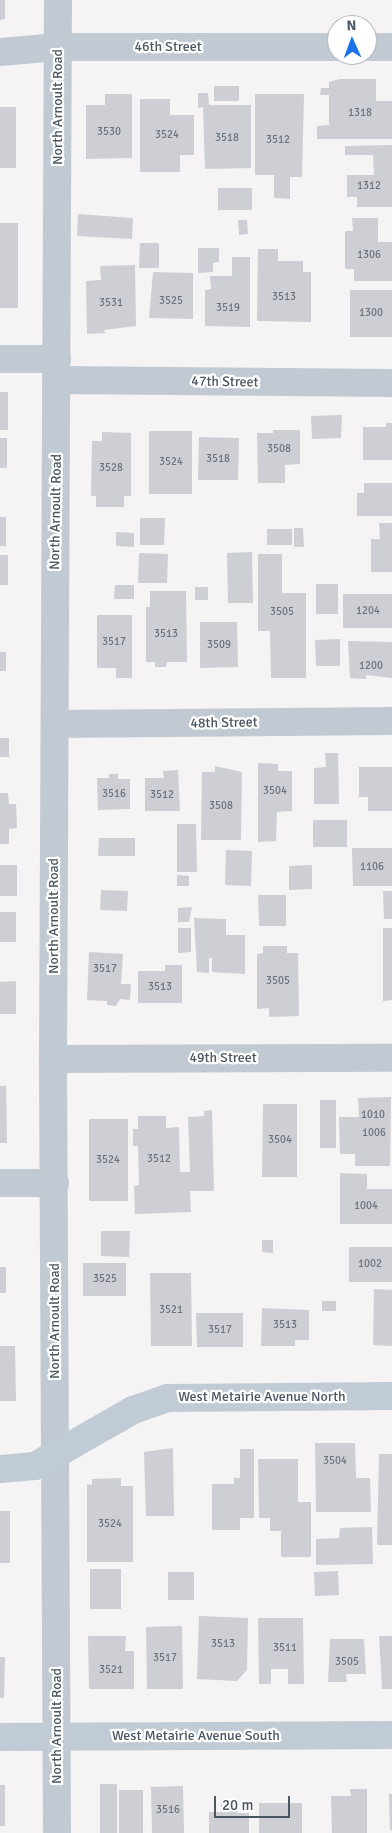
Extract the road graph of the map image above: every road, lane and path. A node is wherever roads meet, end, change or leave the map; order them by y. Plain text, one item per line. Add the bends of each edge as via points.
1 (58, 0) edge
2 (58, 47) junction
3 (327, 48) edge
4 (377, 48) edge
5 (392, 48) edge
6 (0, 52) edge
7 (0, 359) edge
8 (58, 370) junction
9 (392, 383) edge
10 (392, 721) edge
11 (56, 724) junction
12 (392, 1058) edge
13 (54, 1059) junction
14 (0, 1183) edge
15 (55, 1183) junction
16 (392, 1396) edge
17 (56, 1455) junction
18 (0, 1469) edge
19 (392, 1735) edge
20 (57, 1736) junction
21 (0, 1737) edge
22 (57, 1833) edge

1 - 2 street, North Arnoult Road
2 - 3 street, 46th Street
2 - 6 street, 46th Street
2 - 8 street, North Arnoult Road
4 - 5 street
7 - 8 street, 47th Street
8 - 9 street, 47th Street
8 - 11 street, North Arnoult Road
10 - 11 street, 48th Street
11 - 13 street, North Arnoult Road
12 - 13 street, 49th Street
13 - 15 street, North Arnoult Road
14 - 15 street
15 - 17 street, North Arnoult Road
16 - 17 main road, West Metairie Avenue North via 167,1398 133,1410
17 - 18 main road, West Metairie Avenue North via 35,1466
17 - 20 street, North Arnoult Road
19 - 20 main road, West Metairie Avenue South
20 - 21 main road, West Metairie Avenue South
20 - 22 street, North Arnoult Road

